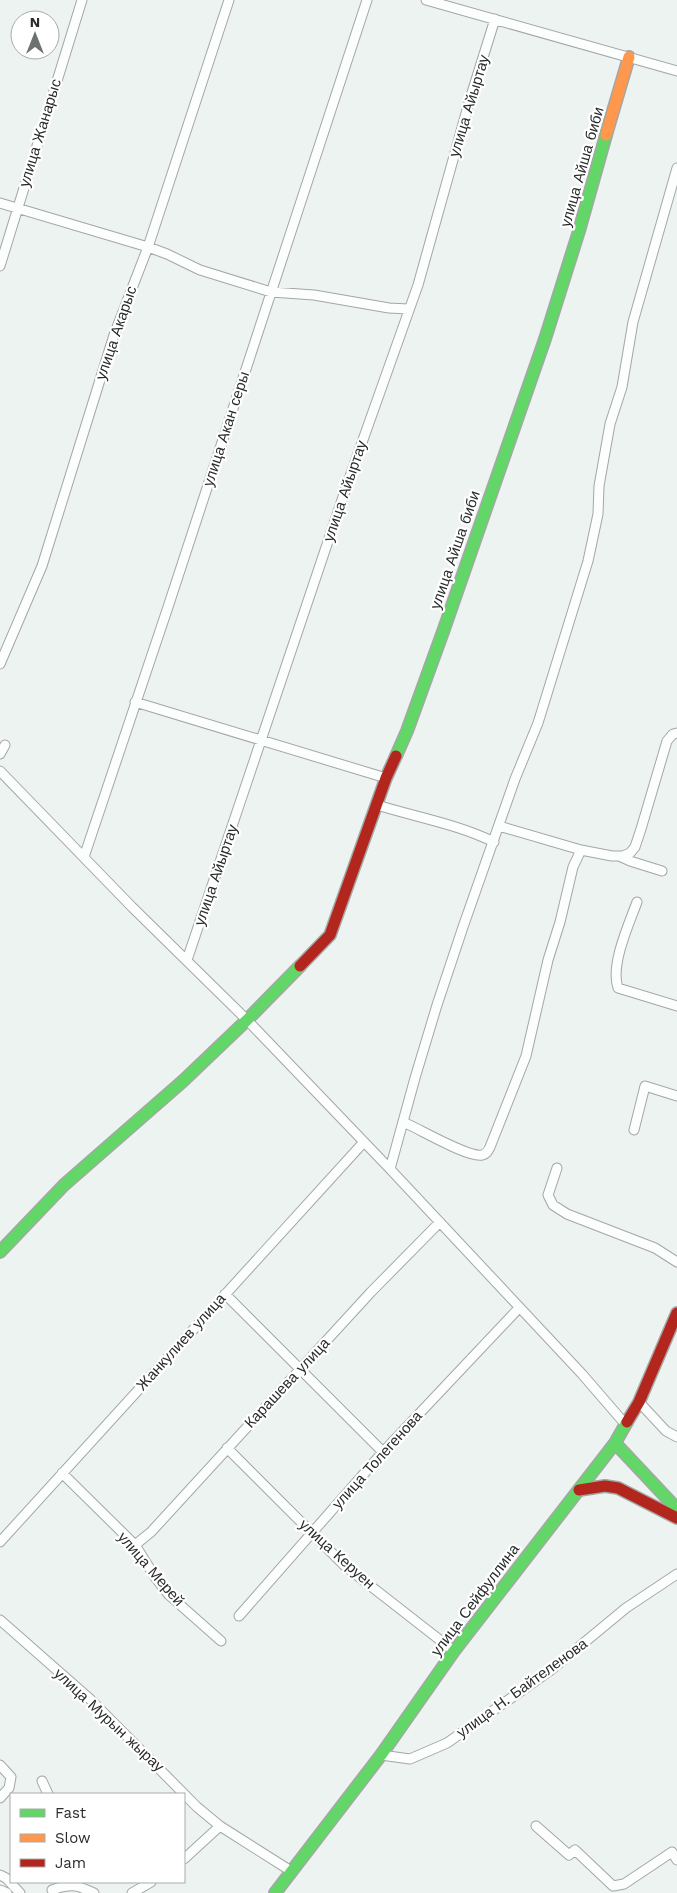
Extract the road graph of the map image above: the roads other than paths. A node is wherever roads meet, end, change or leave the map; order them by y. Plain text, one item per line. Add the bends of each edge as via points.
1 (82, 0) edge
2 (229, 0) edge
3 (366, 0) edge
4 (426, 0) edge
5 (495, 19) junction
6 (629, 57) junction
7 (677, 70) edge
8 (677, 168) edge
9 (0, 203) edge
10 (19, 208) junction
11 (148, 248) junction
12 (0, 266) edge
13 (271, 292) junction
14 (408, 309) junction
15 (0, 664) edge
16 (135, 702) junction
17 (677, 733) edge
18 (262, 740) junction
19 (0, 771) edge
20 (386, 778) junction
21 (377, 805) junction
22 (499, 826) junction
23 (494, 842) junction
24 (581, 850) junction
25 (619, 856) junction
26 (84, 857) junction
27 (662, 872) dead end
28 (637, 902) dead end
29 (187, 960) junction
30 (677, 1006) edge
31 (246, 1020) junction
32 (677, 1096) edge
33 (403, 1122) junction
34 (634, 1130) dead end
35 (363, 1143) junction
36 (557, 1168) dead end
37 (390, 1169) junction
38 (440, 1222) junction
39 (0, 1252) edge
40 (677, 1262) edge
41 (225, 1294) junction
42 (519, 1308) junction
43 (677, 1313) edge
44 (300, 1370) junction
45 (639, 1402) junction
46 (626, 1425) junction
47 (677, 1437) edge
48 (615, 1443) junction
49 (227, 1448) junction
50 (383, 1452) junction
51 (62, 1473) junction
52 (579, 1490) junction
53 (677, 1509) edge
54 (677, 1518) edge
55 (311, 1534) junction
56 (0, 1542) edge
57 (134, 1545) junction
58 (677, 1574) edge
59 (239, 1616) dead end
60 (0, 1620) edge
61 (221, 1641) dead end
62 (454, 1652) junction
63 (381, 1754) junction
64 (0, 1765) edge
65 (42, 1781) dead end
66 (48, 1793) edge
67 (183, 1793) edge
68 (185, 1795) edge
69 (0, 1798) edge
70 (220, 1826) junction
71 (536, 1826) dead end
72 (185, 1858) edge
73 (677, 1860) edge
74 (291, 1872) junction
75 (0, 1875) edge
76 (10, 1882) edge
77 (11, 1883) edge
78 (146, 1883) edge
79 (0, 1890) edge
80 (52, 1890) dead end
81 (7, 1893) edge
82 (20, 1893) edge
83 (94, 1893) edge
84 (132, 1893) edge
85 (275, 1893) edge

1 - 10 street, улица Жанарыс
2 - 11 street, улица Акарыс
3 - 13 street, улица Акан серы
4 - 5 street
5 - 6 street
5 - 14 street, улица Айыртау via 418,285
6 - 7 street
6 - 20 street, улица Айша биби via 580,231 548,330 441,638
8 - 22 street via 633,322 622,387 610,424 588,562 538,723
9 - 10 street
10 - 11 street
10 - 12 street, улица Жанарыс
11 - 13 street via 200,270
11 - 15 street, улица Акарыс via 114,336 42,566
13 - 14 street
13 - 16 street, улица Акан серы
14 - 18 street, улица Айыртау
16 - 18 street
16 - 26 street, улица Акан серы
17 - 25 street via 667,741 635,848
18 - 20 street
18 - 29 street, улица Айыртау
19 - 26 street
20 - 21 street, улица Айша биби
21 - 23 street via 447,824
21 - 31 street, улица Айша биби via 330,935
22 - 23 street
22 - 24 street
23 - 33 street via 437,1006
24 - 25 street
24 - 33 street via 573,867 548,960 526,1056 490,1147 482,1155 469,1153
25 - 27 street
26 - 29 street
28 - 30 street via 615,981 618,988
29 - 31 street
31 - 35 street
31 - 39 street, улица Айша биби via 64,1185
32 - 34 street via 645,1086
33 - 37 street
35 - 37 street
35 - 41 street, Жанкулиев улица
36 - 40 street via 548,1195 553,1206 655,1248
37 - 38 street
38 - 42 street
38 - 44 street, Карашева улица
41 - 44 street
41 - 51 street, Жанкулиев улица
42 - 46 street
42 - 50 street, улица Толегенова
43 - 45 street, улица Сейфуллина
44 - 49 street, Карашева улица
44 - 50 street
45 - 46 street, улица Сейфуллина
45 - 47 street
46 - 48 street, улица Сейфуллина
48 - 52 street, улица Сейфуллина
48 - 53 street
49 - 55 street, улица Керуен
49 - 57 street, Карашева улица via 151,1532
50 - 55 street, улица Толегенова
51 - 56 street, Жанкулиев улица
51 - 57 street, улица Мерей
52 - 54 street via 605,1486 618,1488
52 - 62 street, улица Сейфуллина
55 - 59 street, улица Толегенова
55 - 62 street, улица Керуен via 345,1566
57 - 61 street, улица Мерей via 169,1595
58 - 63 street, улица Н. Байтеленова via 626,1608 551,1670 447,1743 410,1759
60 - 67 street, улица Мурын жырау via 91,1700
62 - 63 street, улица Сейфуллина
63 - 74 street, улица Сейфуллина
64 - 69 street via 11,1777 11,1783
65 - 66 street
68 - 70 street, улица Мурын жырау
70 - 72 street
70 - 74 street, улица Мурын жырау
71 - 73 street via 569,1855 575,1850 613,1886 624,1884 672,1852
74 - 85 street, улица Сейфуллина
75 - 76 street
77 - 82 street
78 - 84 street
79 - 81 street
80 - 83 street via 76,1885

